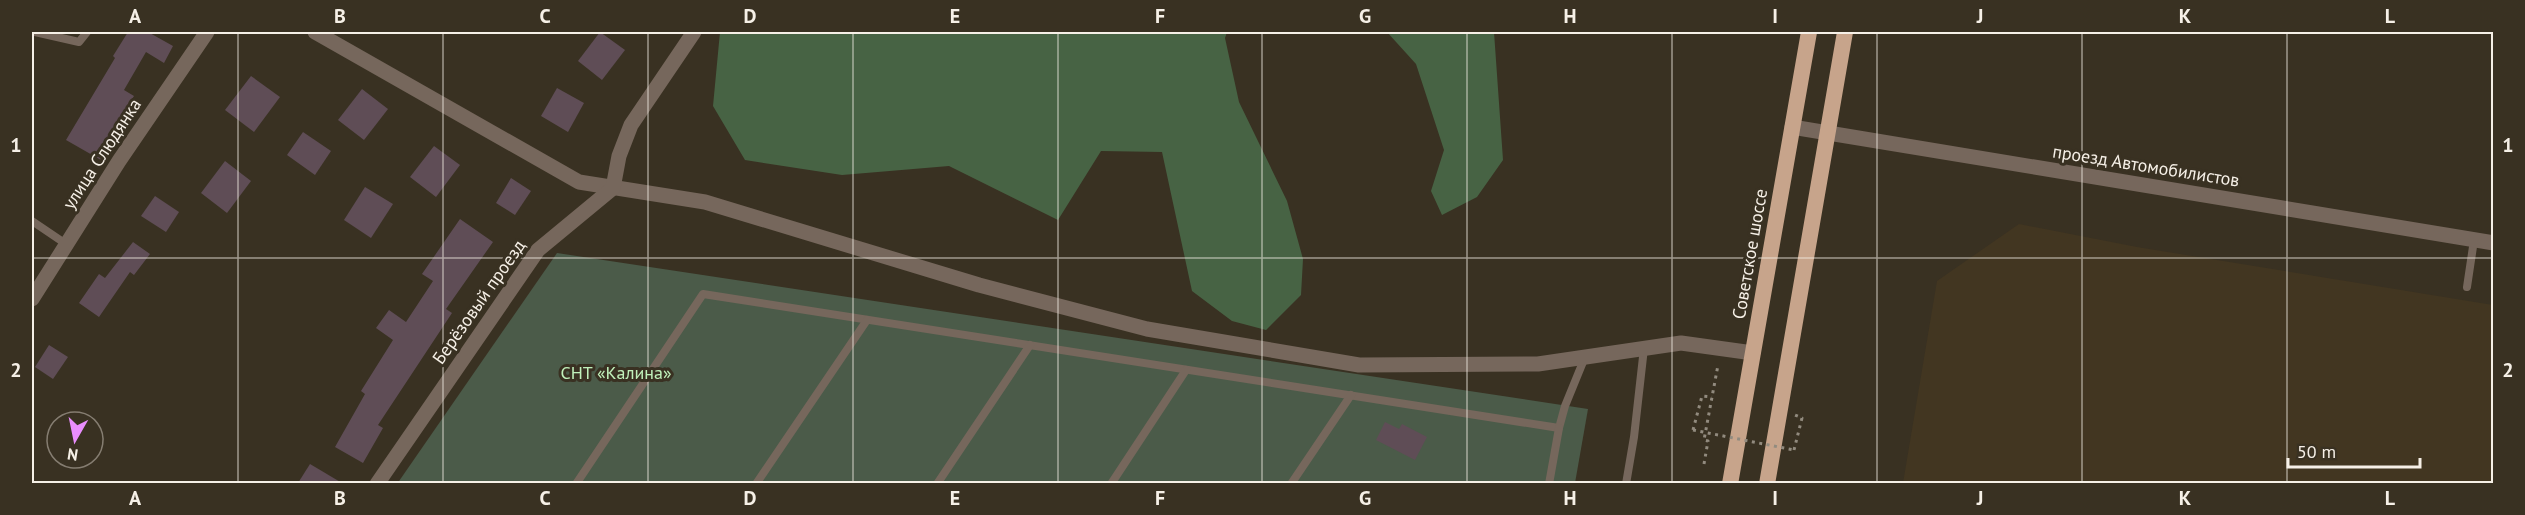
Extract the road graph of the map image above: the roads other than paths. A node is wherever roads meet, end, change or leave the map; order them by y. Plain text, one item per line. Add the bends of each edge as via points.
1 (35, 32) edge
2 (87, 32) edge
3 (207, 32) edge
4 (315, 32) edge
5 (694, 32) edge
6 (1809, 32) edge
7 (1845, 32) edge
8 (1792, 127) junction
9 (1827, 133) junction
10 (613, 188) junction
11 (32, 221) edge
12 (2474, 240) junction
13 (2493, 243) edge
14 (66, 244) junction
15 (2467, 287) dead end
16 (32, 299) edge
17 (867, 320) junction
18 (1030, 345) junction
19 (1644, 348) junction
20 (1753, 353) junction
21 (1585, 357) junction
22 (1186, 370) junction
23 (1351, 395) junction
24 (1559, 428) junction
25 (377, 483) edge
26 (576, 483) edge
27 (756, 483) edge
28 (938, 483) edge
29 (1110, 483) edge
30 (1291, 483) edge
31 (1549, 483) edge
32 (1626, 483) edge
33 (1730, 483) edge
34 (1767, 483) edge

1 - 2 lane via 79,42
3 - 14 street, улица Слюдянка
4 - 10 street via 579,182
5 - 10 street via 631,125 619,156
6 - 8 highway, Советское шоссе
7 - 9 highway
8 - 9 street, проезд Автомобилистов
8 - 20 highway, Советское шоссе
9 - 12 street, проезд Автомобилистов
9 - 34 highway
10 - 21 street via 705,202 979,285 1147,329 1359,365 1538,364
10 - 25 street, Берёзовый проезд via 538,250
11 - 14 lane
12 - 13 street, проезд Автомобилистов
12 - 15 lane
14 - 16 street, улица Слюдянка
17 - 18 lane
17 - 26 lane via 703,294
17 - 27 lane
18 - 22 lane
18 - 28 lane
19 - 20 street via 1681,343
19 - 21 street
19 - 32 lane
20 - 33 highway, Советское шоссе
21 - 24 lane
22 - 23 lane
22 - 29 lane
23 - 24 lane
23 - 30 lane
24 - 31 lane

